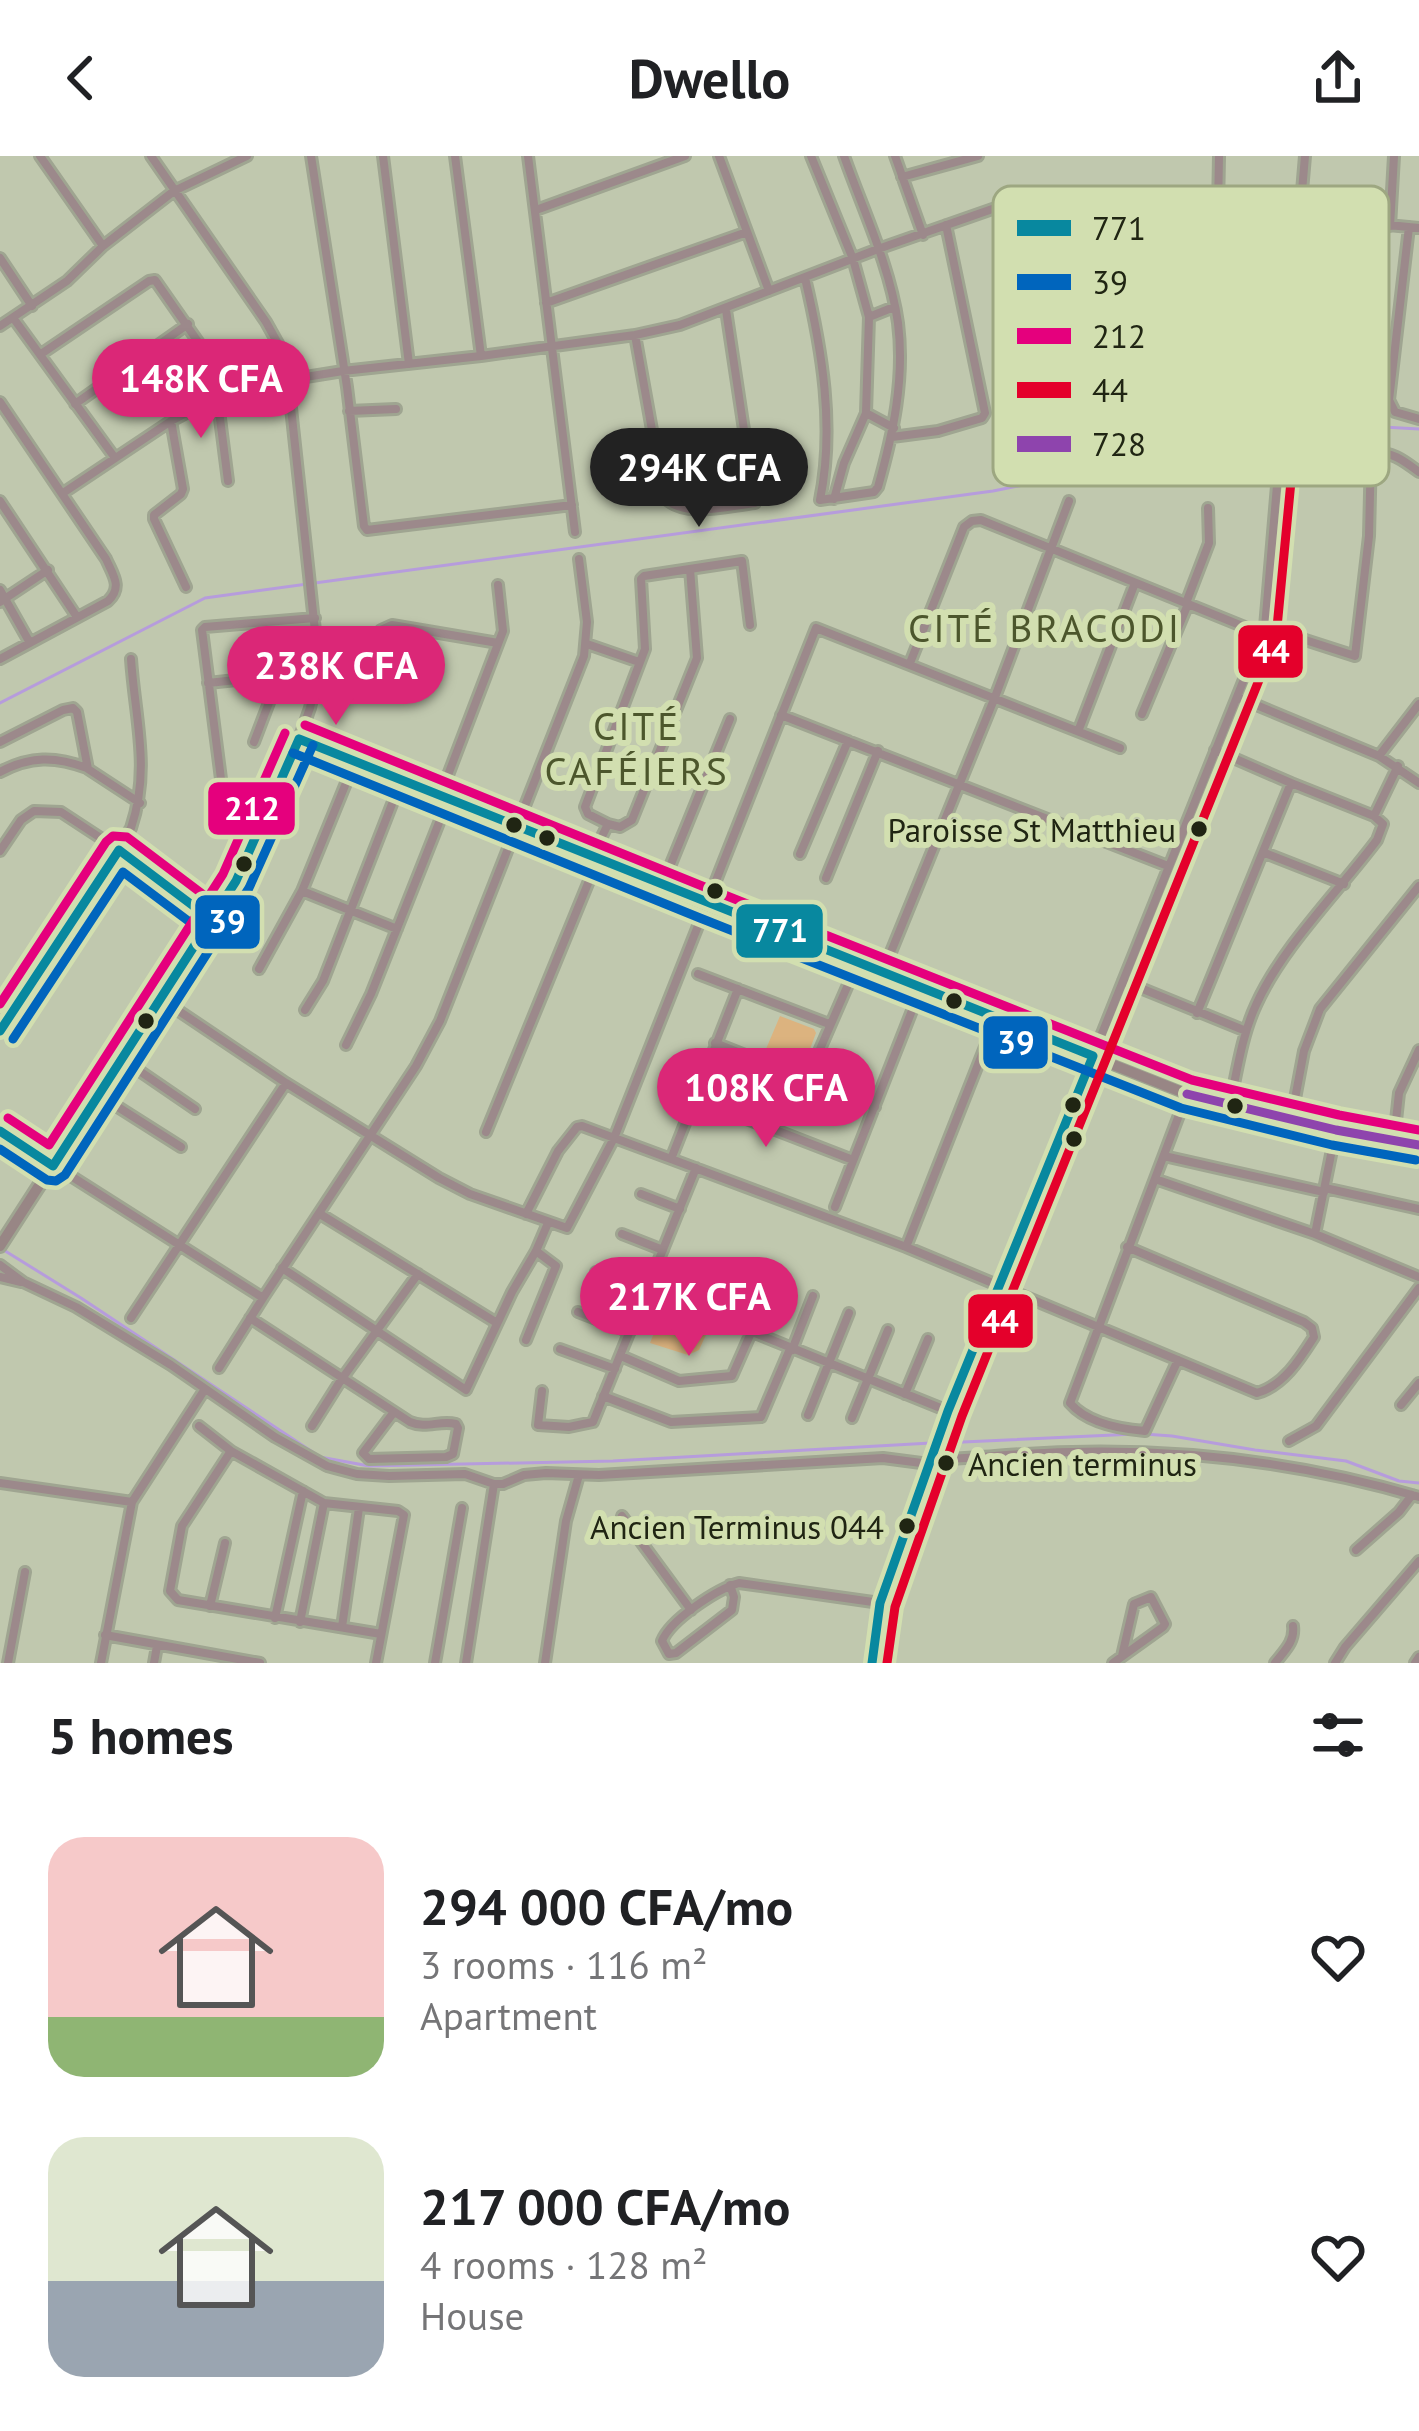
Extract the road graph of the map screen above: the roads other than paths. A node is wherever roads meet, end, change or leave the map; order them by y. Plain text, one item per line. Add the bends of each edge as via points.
1 (40, 156) edge
2 (151, 156) edge
3 (247, 156) edge
4 (310, 156) edge
5 (383, 156) edge
6 (455, 156) edge
7 (528, 156) edge
8 (686, 156) edge
9 (719, 156) edge
10 (811, 156) edge
11 (844, 156) edge
12 (895, 156) edge
13 (978, 156) edge
14 (1219, 156) edge
15 (1306, 156) edge
16 (1394, 156) edge
17 (956, 159) edge
18 (902, 177) junction
19 (1218, 186) edge
20 (1303, 186) edge
21 (174, 191) junction
22 (993, 209) edge
23 (536, 210) junction
24 (946, 225) junction
25 (1390, 226) joint
26 (1414, 228) edge
27 (747, 232) junction
28 (923, 235) junction
29 (103, 246) junction
30 (878, 249) junction
31 (0, 258) edge
32 (853, 259) junction
33 (805, 278) junction
34 (769, 291) junction
35 (546, 303) junction
36 (32, 306) junction
37 (894, 308) junction
38 (726, 310) junction
39 (869, 317) junction
40 (13, 318) junction
41 (188, 324) junction
42 (0, 326) edge
43 (635, 335) junction
44 (552, 346) junction
45 (41, 354) junction
46 (481, 356) junction
47 (409, 364) junction
48 (343, 371) junction
49 (288, 380) junction
50 (231, 389) junction
51 (217, 395) junction
52 (0, 402) edge
53 (74, 404) junction
54 (396, 409) dead end
55 (349, 410) junction
56 (866, 413) junction
57 (1419, 419) edge
58 (171, 421) junction
59 (893, 432) junction
60 (1389, 453) edge
61 (115, 458) junction
62 (1419, 472) edge
63 (228, 481) dead end
64 (1277, 486) edge
65 (1370, 486) edge
66 (63, 493) junction
67 (833, 499) junction
68 (0, 501) edge
69 (1069, 501) dead end
70 (572, 505) junction
71 (1208, 508) dead end
72 (575, 532) dead end
73 (1052, 548) junction
74 (579, 559) dead end
75 (690, 569) junction
76 (48, 570) junction
77 (1135, 583) junction
78 (498, 585) dead end
79 (186, 587) dead end
80 (2, 597) edge
81 (1187, 604) junction
82 (77, 617) junction
83 (315, 618) junction
84 (750, 625) dead end
85 (1263, 630) junction
86 (30, 643) junction
87 (498, 643) junction
88 (587, 644) junction
89 (0, 659) edge
90 (131, 659) dead end
91 (639, 662) junction
92 (910, 663) junction
93 (319, 668) junction
94 (208, 683) junction
95 (995, 697) junction
96 (1237, 697) junction
97 (1419, 704) edge
98 (1142, 714) dead end
99 (781, 716) junction
100 (730, 719) dead end
101 (1078, 729) junction
102 (299, 739) junction
103 (848, 741) junction
104 (0, 742) edge
105 (254, 742) dead end
106 (1120, 748) dead end
107 (1215, 750) junction
108 (878, 751) junction
109 (1379, 756) junction
110 (355, 760) junction
111 (1398, 766) junction
112 (88, 769) junction
113 (0, 772) edge
114 (221, 779) dead end
115 (401, 782) junction
116 (959, 783) junction
117 (1291, 783) junction
118 (1419, 783) edge
119 (444, 799) junction
120 (140, 802) junction
121 (1374, 816) junction
122 (608, 824) junction
123 (516, 828) junction
124 (119, 850) junction
125 (0, 851) edge
126 (1265, 853) junction
127 (800, 854) dead end
128 (595, 858) junction
129 (1168, 866) junction
130 (826, 878) dead end
131 (1344, 884) junction
132 (662, 886) junction
133 (1419, 886) edge
134 (302, 891) junction
135 (706, 904) junction
136 (350, 910) junction
137 (212, 920) junction
138 (397, 929) junction
139 (857, 964) junction
140 (259, 969) dead end
141 (698, 974) dead end
142 (882, 974) junction
143 (1123, 981) junction
144 (738, 989) junction
145 (161, 999) junction
146 (913, 1008) dead end
147 (305, 1010) dead end
148 (1197, 1013) junction
149 (997, 1018) junction
150 (830, 1024) junction
151 (0, 1031) edge
152 (1246, 1031) junction
153 (716, 1043) junction
154 (346, 1045) dead end
155 (1419, 1050) edge
156 (1093, 1056) junction
157 (122, 1059) junction
158 (808, 1079) junction
159 (286, 1083) junction
160 (1187, 1094) junction
161 (99, 1095) junction
162 (694, 1100) junction
163 (1230, 1105) junction
164 (874, 1107) junction
165 (195, 1109) dead end
166 (1291, 1120) junction
167 (1336, 1130) junction
168 (0, 1131) edge
169 (486, 1132) dead end
170 (371, 1134) junction
171 (614, 1138) junction
172 (1394, 1139) junction
173 (1419, 1145) edge
174 (181, 1147) dead end
175 (1164, 1156) junction
176 (671, 1159) junction
177 (853, 1160) junction
178 (53, 1166) junction
179 (696, 1168) junction
180 (1155, 1179) junction
181 (1324, 1190) junction
182 (641, 1194) dead end
183 (835, 1207) dead end
184 (680, 1209) junction
185 (1419, 1209) edge
186 (320, 1214) junction
187 (526, 1214) junction
188 (548, 1223) junction
189 (622, 1234) dead end
190 (1315, 1234) junction
191 (2, 1243) edge
192 (178, 1246) junction
193 (906, 1246) junction
194 (1127, 1247) junction
195 (663, 1250) junction
196 (536, 1251) junction
197 (0, 1264) edge
198 (282, 1268) junction
199 (596, 1272) dead end
200 (418, 1274) junction
201 (776, 1276) dead end
202 (0, 1277) edge
203 (1419, 1277) edge
204 (22, 1282) junction
205 (1001, 1285) junction
206 (1419, 1288) edge
207 (645, 1291) junction
208 (813, 1296) dead end
209 (263, 1298) junction
210 (578, 1312) dead end
211 (848, 1313) dead end
212 (131, 1318) dead end
213 (250, 1318) junction
214 (497, 1323) junction
215 (1097, 1328) junction
216 (888, 1330) dead end
217 (376, 1331) junction
218 (630, 1332) junction
219 (751, 1333) junction
220 (928, 1339) dead end
221 (526, 1340) dead end
222 (560, 1349) dead end
223 (791, 1349) junction
224 (621, 1356) junction
225 (1178, 1360) junction
226 (830, 1365) junction
227 (219, 1368) dead end
228 (615, 1369) junction
229 (341, 1380) junction
230 (868, 1380) junction
231 (1419, 1383) edge
232 (206, 1387) junction
233 (542, 1391) dead end
234 (904, 1394) junction
235 (604, 1396) junction
236 (1401, 1405) dead end
237 (948, 1411) junction
238 (394, 1412) junction
239 (808, 1415) dead end
240 (852, 1418) dead end
241 (199, 1426) dead end
242 (312, 1426) dead end
243 (1289, 1442) dead end
244 (231, 1450) junction
245 (930, 1462) junction
246 (579, 1475) junction
247 (0, 1483) edge
248 (494, 1484) junction
249 (303, 1491) junction
250 (1416, 1496) edge
251 (132, 1502) junction
252 (324, 1503) junction
253 (359, 1508) junction
254 (462, 1508) dead end
255 (622, 1516) dead end
256 (225, 1544) dead end
257 (1356, 1550) dead end
258 (1419, 1562) edge
259 (25, 1572) dead end
260 (730, 1585) junction
261 (880, 1603) junction
262 (210, 1606) junction
263 (691, 1610) junction
264 (275, 1618) junction
265 (300, 1622) junction
266 (342, 1627) junction
267 (1293, 1627) dead end
268 (381, 1634) junction
269 (105, 1635) junction
270 (157, 1646) junction
271 (1118, 1660) edge
272 (8, 1663) edge
273 (101, 1663) edge
274 (154, 1663) edge
275 (260, 1663) edge
276 (376, 1663) edge
277 (435, 1663) edge
278 (466, 1663) edge
279 (545, 1663) edge
280 (872, 1663) edge
281 (1275, 1663) edge
282 (1335, 1663) edge

1 - 29 street
2 - 21 street
3 - 21 street
4 - 48 street
5 - 47 street
6 - 46 street
7 - 23 street
8 - 23 street
9 - 27 street
10 - 32 street
11 - 30 street
12 - 18 street
13 - 17 street
14 - 19 street
15 - 20 street
16 - 25 street
17 - 18 street
18 - 28 street
21 - 29 street
21 - 49 street via 266,322
22 - 24 street
23 - 35 street
24 - 28 street
24 - 59 street via 985,413 938,431
25 - 26 street
26 - 57 street via 1389,400 1395,412
27 - 34 street
27 - 35 street
28 - 30 street
29 - 36 street
30 - 32 street
30 - 37 street
31 - 36 street
32 - 33 street
32 - 39 street
33 - 34 street
33 - 67 street via 828,433 820,500
34 - 38 street
35 - 44 street
36 - 40 street
37 - 39 street
37 - 59 street
38 - 43 street
38 - 43 street via 754,503 686,509 664,497
39 - 56 street
40 - 42 street
40 - 45 street
41 - 45 street via 149,281
41 - 50 street
41 - 53 street
43 - 44 street
44 - 46 street
44 - 70 street
45 - 53 street
46 - 47 street
47 - 48 street
48 - 49 street
48 - 55 street
49 - 50 street
49 - 83 street
50 - 51 street
51 - 58 street
51 - 63 street
52 - 66 street
53 - 61 street
54 - 55 street
55 - 70 street via 367,530
56 - 59 street
56 - 67 street
58 - 61 street
58 - 79 street via 183,489 154,519
59 - 67 street via 877,490
60 - 62 street
61 - 66 street
64 - 85 street
65 - 85 street via 1354,656
66 - 82 street via 117,582 108,601
68 - 76 street
69 - 73 street
70 - 72 street
71 - 81 street via 1209,542
73 - 77 street
73 - 92 street via 981,520 964,527
73 - 95 street
74 - 88 street
75 - 84 street via 742,561
75 - 91 street via 641,579
75 - 122 street via 697,658 632,820
76 - 80 street
76 - 82 street
77 - 81 street
77 - 101 street
78 - 87 street
80 - 86 street
81 - 85 street
81 - 98 street
82 - 86 street
83 - 93 street
83 - 94 street via 205,627
85 - 96 street
86 - 89 street
87 - 93 street via 392,625 381,630 360,674
87 - 119 street
88 - 91 street
88 - 123 street
90 - 120 street
91 - 122 street via 585,807
92 - 95 street
92 - 99 street via 816,628
93 - 102 street
94 - 105 street via 270,680
94 - 114 street
95 - 101 street
95 - 116 street
96 - 107 street
96 - 109 street
97 - 109 street
99 - 103 street
99 - 135 street
100 - 132 street
101 - 106 street
102 - 110 street
102 - 137 street
103 - 108 street
103 - 127 street
104 - 112 street via 73,708
107 - 117 street
107 - 129 street
108 - 116 street
108 - 130 street
109 - 111 street
110 - 115 street
110 - 134 street
111 - 118 street
111 - 121 street
112 - 113 street via 37,758
112 - 120 street
115 - 119 street
115 - 136 street
116 - 129 street
116 - 142 street
117 - 121 street
117 - 126 street
119 - 123 street
119 - 138 street
120 - 124 street
121 - 131 street via 1382,831
122 - 128 street
123 - 128 street
123 - 170 street via 440,1021
124 - 125 street via 49,809 21,820
124 - 137 street
124 - 151 street
126 - 131 street
126 - 148 street
128 - 132 street
128 - 169 street
129 - 143 street
131 - 152 street via 1270,976
132 - 135 street
133 - 166 street via 1320,1009
134 - 136 street
134 - 140 street
135 - 139 street
135 - 171 street
136 - 138 street
136 - 147 street
137 - 145 street
138 - 154 street
139 - 142 street
139 - 150 street
141 - 144 street
142 - 149 street
143 - 148 street
143 - 156 street
144 - 150 street
144 - 153 street
145 - 157 street
145 - 159 street
146 - 164 street
148 - 152 street
149 - 156 street
149 - 193 street
150 - 158 street
152 - 163 street
153 - 158 street
153 - 162 street
155 - 172 street via 1399,1093
156 - 160 street
156 - 205 street
157 - 161 street
157 - 165 street
158 - 164 street
159 - 170 street
159 - 192 street
160 - 163 street
160 - 175 street
161 - 174 street
161 - 178 street
162 - 176 street
162 - 177 street
163 - 166 street
164 - 177 street
166 - 167 street
167 - 172 street
167 - 181 street
168 - 178 street
170 - 186 street
170 - 187 street via 439,1178
171 - 176 street
171 - 187 street via 572,1130
171 - 188 street via 569,1226
172 - 173 street
175 - 180 street
175 - 181 street
176 - 179 street
177 - 183 street
178 - 191 street
178 - 192 street
179 - 184 street
179 - 193 street
180 - 190 street
180 - 194 street
181 - 185 street
181 - 190 street
182 - 184 street
184 - 195 street
186 - 198 street
186 - 200 street
187 - 188 street
188 - 196 street
189 - 195 street
190 - 203 street
192 - 209 street
192 - 212 street
193 - 205 street
194 - 215 street
194 - 225 street via 1314,1332 1294,1366 1262,1393
195 - 207 street
196 - 214 street
196 - 221 street via 556,1266
197 - 204 street
198 - 209 street
198 - 217 street
199 - 207 street
200 - 214 street
200 - 217 street
201 - 219 street
202 - 204 street
204 - 232 street
205 - 215 street
205 - 237 street
206 - 243 street via 1316,1426
207 - 218 street
207 - 219 street
208 - 223 street
209 - 213 street
210 - 218 street
211 - 226 street
213 - 227 street
213 - 229 street
214 - 217 street via 466,1390
215 - 225 street
215 - 225 street via 1070,1403 1112,1427 1146,1430
216 - 230 street
217 - 229 street
218 - 224 street
219 - 223 street
219 - 224 street via 726,1378 679,1381
220 - 234 street
222 - 228 street
223 - 226 street
223 - 235 street via 761,1417 671,1422
224 - 228 street
226 - 230 street
226 - 239 street
228 - 235 street
229 - 238 street
229 - 242 street
230 - 234 street
230 - 240 street
231 - 236 street
232 - 248 street via 327,1466 389,1476 465,1474
232 - 251 street
233 - 235 street via 536,1420 544,1426 589,1424
234 - 237 street
237 - 245 street
238 - 238 street via 421,1426 456,1424 453,1454 369,1459 363,1453
241 - 244 street
244 - 249 street
244 - 262 street via 182,1526 170,1591
245 - 246 street
245 - 250 street via 1083,1450 1204,1454
245 - 261 street
246 - 248 street
246 - 279 street
247 - 251 street
248 - 278 street
249 - 252 street
249 - 264 street
250 - 257 street
251 - 269 street
252 - 253 street
252 - 265 street
253 - 266 street
253 - 268 street via 404,1515
254 - 277 street
255 - 263 street
256 - 262 street
258 - 282 street
259 - 272 street
260 - 261 street
260 - 263 street
260 - 263 street via 728,1615 669,1654 664,1634
261 - 280 street
262 - 264 street
264 - 265 street
265 - 266 street
266 - 268 street
267 - 281 street
268 - 276 street
269 - 270 street
269 - 273 street
270 - 274 street
270 - 275 street
271 - 271 street via 1165,1624 1151,1597 1134,1604

